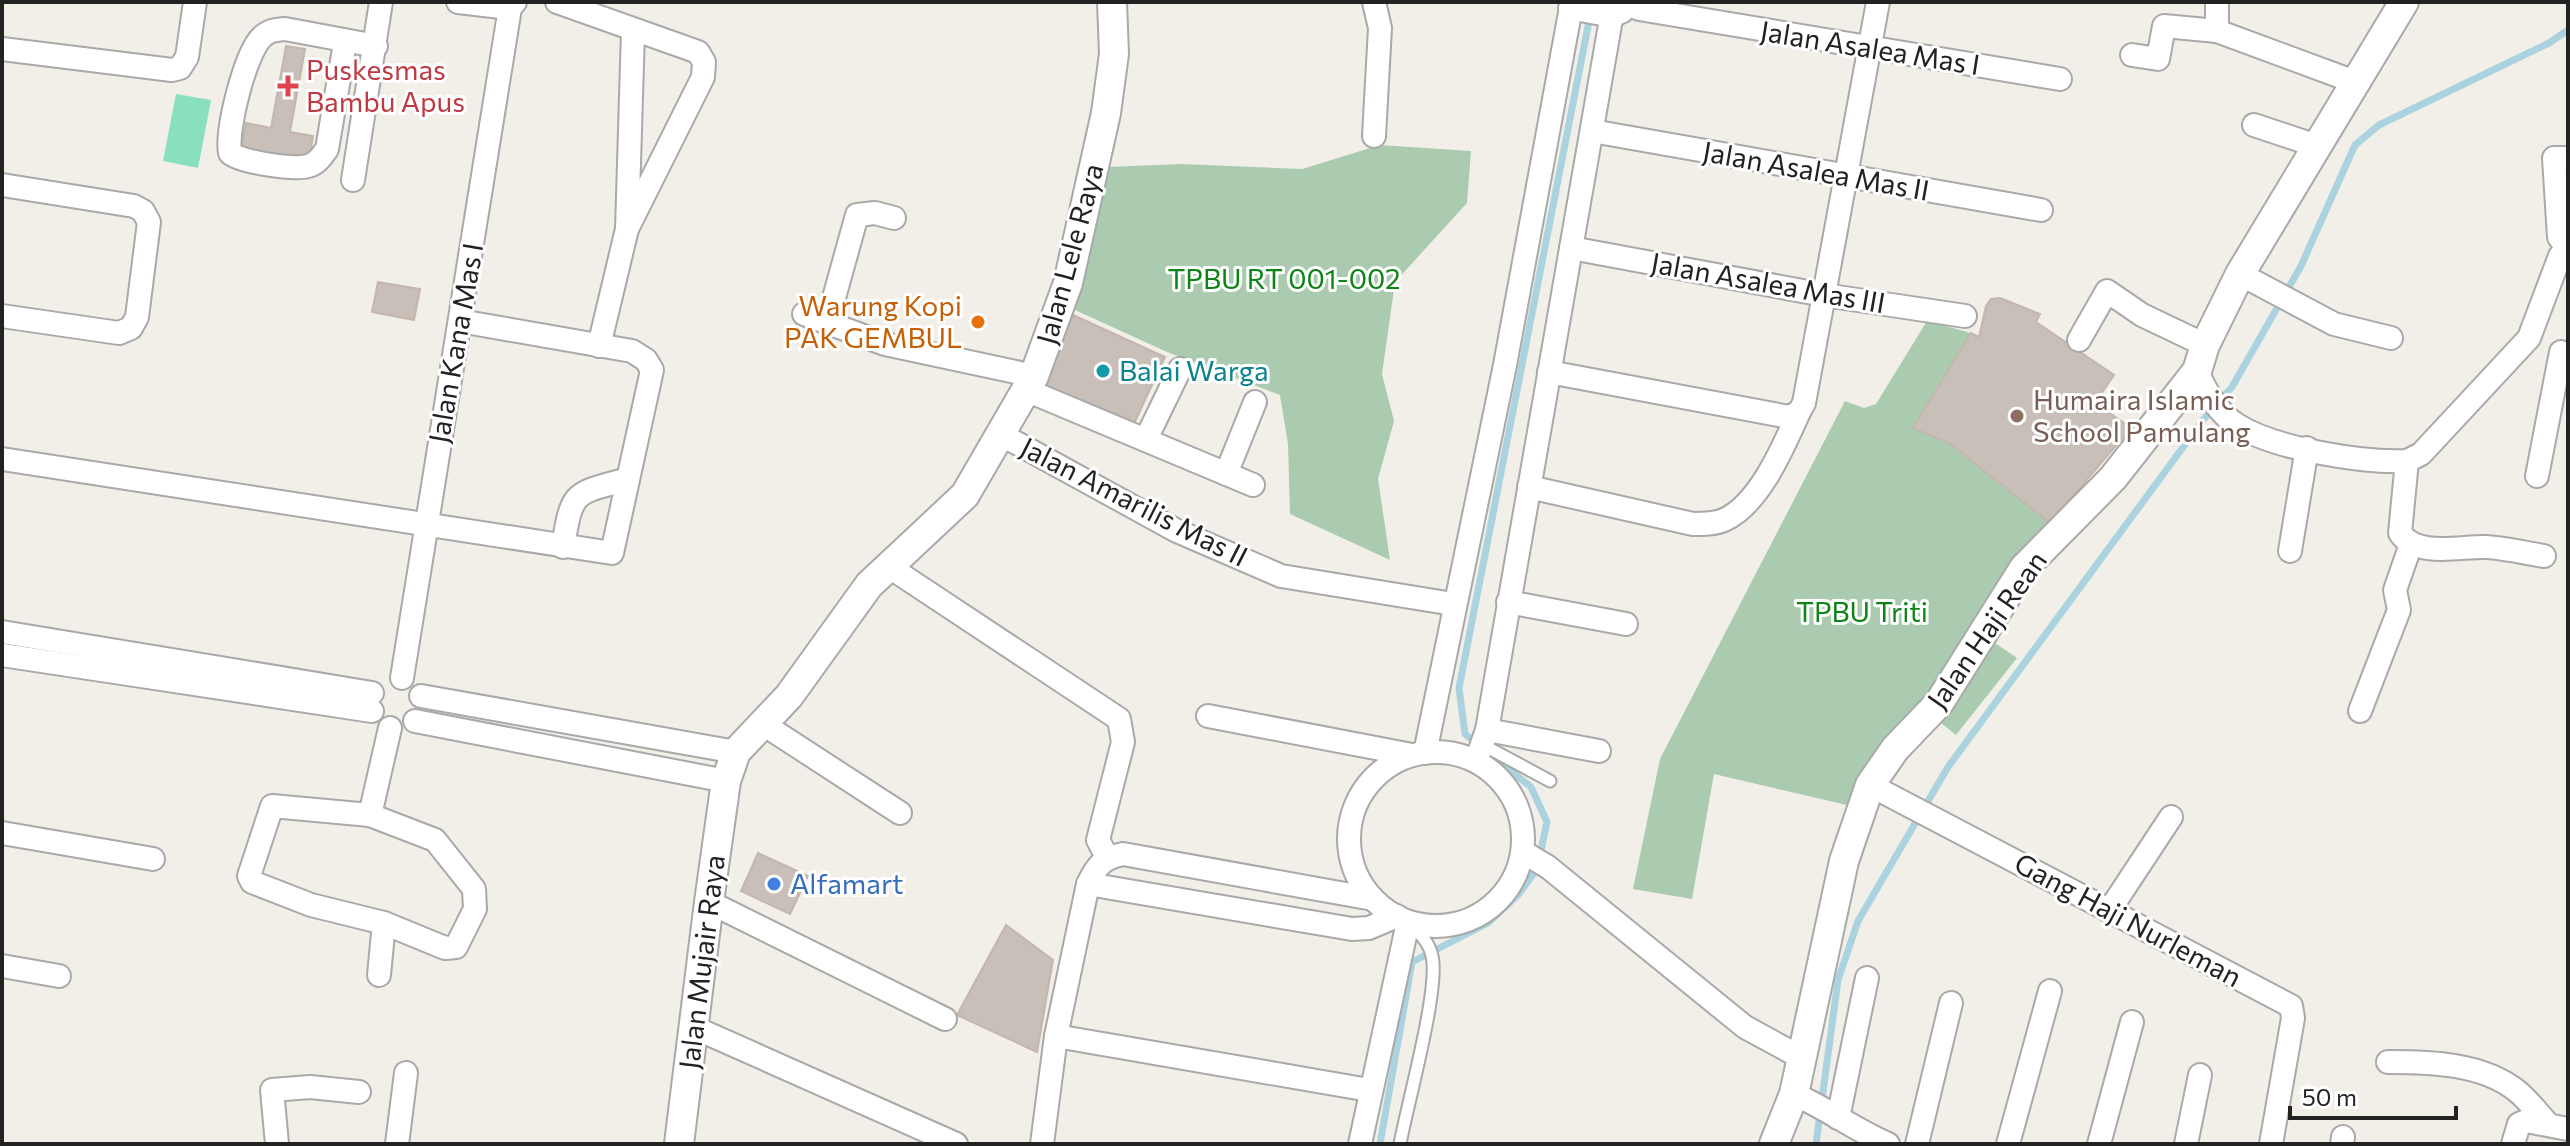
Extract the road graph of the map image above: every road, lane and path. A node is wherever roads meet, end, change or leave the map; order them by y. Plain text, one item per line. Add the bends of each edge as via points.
1 (195, 2) edge
2 (381, 2) edge
3 (458, 2) edge
4 (557, 2) edge
5 (1112, 2) edge
6 (1374, 2) edge
7 (1878, 2) edge
8 (2217, 2) edge
9 (2404, 2) edge
10 (513, 5) edge
11 (1571, 5) edge
12 (1621, 7) edge
13 (633, 31) junction
14 (2217, 31) junction
15 (345, 43) junction
16 (376, 46) junction
17 (2, 49) edge
18 (1868, 49) junction
19 (2132, 55) dead end
20 (2060, 79) dead end
21 (2355, 82) junction
22 (2254, 125) dead end
23 (1592, 131) junction
24 (1374, 136) dead end
25 (329, 137) junction
26 (360, 141) junction
27 (2317, 146) junction
28 (2568, 158) edge
29 (1846, 177) junction
30 (353, 180) dead end
31 (2, 185) edge
32 (2041, 210) dead end
33 (894, 218) dead end
34 (627, 229) junction
35 (1571, 248) junction
36 (2568, 248) edge
37 (2240, 274) junction
38 (1824, 295) junction
39 (804, 314) dead end
40 (2, 316) edge
41 (1965, 316) dead end
42 (460, 321) junction
43 (827, 323) junction
44 (2391, 338) dead end
45 (2529, 338) junction
46 (2079, 340) dead end
47 (599, 346) junction
48 (2564, 353) edge
49 (1180, 369) dead end
50 (2202, 369) junction
51 (1549, 372) junction
52 (1030, 383) junction
53 (1255, 402) dead end
54 (1799, 412) junction
55 (1002, 435) junction
56 (1146, 439) junction
57 (2307, 448) junction
58 (2, 459) edge
59 (2407, 461) junction
60 (1226, 474) junction
61 (2537, 476) dead end
62 (628, 479) junction
63 (1253, 485) dead end
64 (1529, 487) junction
65 (425, 523) junction
66 (2411, 544) junction
67 (563, 547) junction
68 (2290, 551) dead end
69 (2544, 556) dead end
70 (888, 566) junction
71 (1508, 602) junction
72 (1453, 604) junction
73 (1626, 624) dead end
74 (2, 632) edge
75 (2, 655) edge
76 (402, 678) junction
77 (421, 696) junction
78 (372, 702) junction
79 (2360, 711) dead end
80 (1208, 716) dead end
81 (415, 721) junction
82 (763, 724) junction
83 (390, 728) junction
84 (1482, 745) junction
85 (1599, 751) dead end
86 (736, 752) junction
87 (1419, 754) junction
88 (726, 781) junction
89 (1550, 781) dead end
90 (1870, 785) junction
91 (900, 813) dead end
92 (370, 815) junction
93 (2171, 817) dead end
94 (2, 833) edge
95 (1523, 852) junction
96 (1107, 857) junction
97 (153, 859) dead end
98 (1088, 884) junction
99 (1373, 899) junction
100 (709, 902) junction
101 (2109, 911) junction
102 (1402, 919) junction
103 (384, 923) junction
104 (2, 966) edge
105 (379, 975) dead end
106 (59, 976) dead end
107 (1867, 978) dead end
108 (2050, 991) dead end
109 (1951, 1003) dead end
110 (945, 1019) dead end
111 (2132, 1022) dead end
112 (693, 1027) junction
113 (1056, 1036) junction
114 (1802, 1058) junction
115 (2388, 1062) dead end
116 (406, 1073) dead end
117 (2200, 1075) dead end
118 (1369, 1090) junction
119 (359, 1092) dead end
120 (1818, 1105) junction
121 (2558, 1127) edge
122 (277, 1144) edge
123 (397, 1144) edge
124 (679, 1144) edge
125 (956, 1144) edge
126 (1042, 1144) edge
127 (1360, 1144) edge
128 (1400, 1144) edge
129 (1774, 1144) edge
130 (1888, 1144) edge
131 (1917, 1144) edge
132 (2008, 1144) edge
133 (2099, 1144) edge
134 (2186, 1144) edge
135 (2271, 1144) edge
136 (2513, 1144) edge

1 - 17 street via 187,57 172,70
2 - 16 street
3 - 10 street
4 - 13 street
5 - 52 street, Jalan Lele Raya via 1114,54 1106,113 1068,283
6 - 24 street via 1380,28
7 - 18 street
8 - 14 street
9 - 21 street, Jalan Haji Rean
10 - 42 street, Jalan Kana Mas I
11 - 12 street, Jalan Asalea Mas I
11 - 72 street via 1505,365
12 - 18 street, Jalan Asalea Mas I
12 - 23 street
13 - 34 street
13 - 34 street via 698,52 704,62 703,77
14 - 19 street via 2164,26 2158,59
14 - 21 street
15 - 16 street
15 - 25 street
15 - 25 street via 285,29 271,30 259,39 248,58 229,147 243,160 307,167 321,158
16 - 26 street
18 - 20 street, Jalan Asalea Mas I
18 - 29 street
21 - 27 street, Jalan Haji Rean
22 - 27 street
23 - 29 street, Jalan Asalea Mas II
23 - 35 street
25 - 26 street
26 - 30 street
27 - 37 street, Jalan Haji Rean
28 - 36 street via 2554,158 2559,237
29 - 32 street, Jalan Asalea Mas II
29 - 38 street
31 - 40 street via 134,206 149,222 137,317 131,328 119,333
33 - 43 street via 857,215
34 - 47 street
35 - 38 street, Jalan Asalea Mas III
35 - 51 street
36 - 45 street via 2560,256
37 - 44 street via 2334,324
37 - 50 street, Jalan Haji Rean
38 - 41 street, Jalan Asalea Mas III
38 - 54 street
39 - 43 street
42 - 47 street
42 - 65 street, Jalan Kana Mas I
43 - 52 street
45 - 48 street
45 - 59 street via 2421,454
46 - 50 street via 2107,291
47 - 62 street via 632,351 652,370
48 - 61 street
49 - 56 street
50 - 57 street via 2236,425
50 - 90 street, Jalan Haji Rean via 2113,478 2024,568 1939,703 1895,749
51 - 54 street via 1789,417
51 - 64 street
52 - 55 street, Jalan Lele Raya
52 - 56 street
53 - 60 street
54 - 64 street via 1773,468 1727,519 1713,523 1693,524
55 - 70 street, Jalan Lele Raya via 950,513
55 - 72 street, Jalan Amarilis Mas II via 1177,531 1281,576
56 - 60 street
57 - 59 street
57 - 68 street
58 - 65 street
59 - 66 street via 2400,533
60 - 63 street
62 - 67 street via 582,492 573,500
62 - 67 street via 612,553
64 - 71 street
65 - 67 street
65 - 76 street, Jalan Kana Mas I
66 - 69 street
66 - 79 street via 2395,590 2399,610
70 - 82 street, Jalan Lele Raya
70 - 96 street via 1119,719 1123,742 1098,840
71 - 73 street
71 - 84 street
72 - 87 street
74 - 78 street
75 - 78 street
76 - 77 street
76 - 78 street via 385,681
77 - 81 street
77 - 86 street
78 - 83 street via 381,725
80 - 87 street
81 - 83 street
81 - 88 street
82 - 86 street, Jalan Lele Raya
82 - 91 street
83 - 92 street
84 - 85 street
84 - 87 street
84 - 89 lane
84 - 95 street via 1519,809
86 - 88 street, Jalan Lele Raya
87 - 99 street via 1374,777 1352,816 1351,860
88 - 100 street, Jalan Mujair Raya
90 - 101 street, Gang Haji Nurleman
90 - 114 street, Jalan Haji Rean via 1844,861
92 - 103 street via 435,840 474,889 475,909 456,947 445,948
92 - 103 street via 272,806 249,876 311,905
93 - 101 street
94 - 97 street
95 - 102 street via 1504,895 1486,911 1444,926
95 - 114 street via 1745,1027
96 - 98 street
96 - 99 street via 1123,854
98 - 102 street via 1352,929
98 - 113 street
99 - 102 street
100 - 110 street
100 - 112 street, Jalan Mujair Raya
101 - 135 street, Gang Haji Nurleman via 2291,1006
102 - 118 street
102 - 128 lane via 1428,943 1433,960 1428,1012
103 - 105 street
104 - 106 street
107 - 120 street
108 - 132 street
109 - 131 street
111 - 133 street
112 - 124 street, Jalan Mujair Raya
112 - 125 street
113 - 118 street
113 - 126 street
114 - 120 street, Jalan Haji Rean
115 - 121 street via 2480,1072 2517,1090
116 - 123 street
117 - 134 street
118 - 127 street
119 - 122 street via 272,1090
120 - 129 street, Jalan Haji Rean
120 - 130 street
121 - 136 street via 2526,1121 2519,1124

